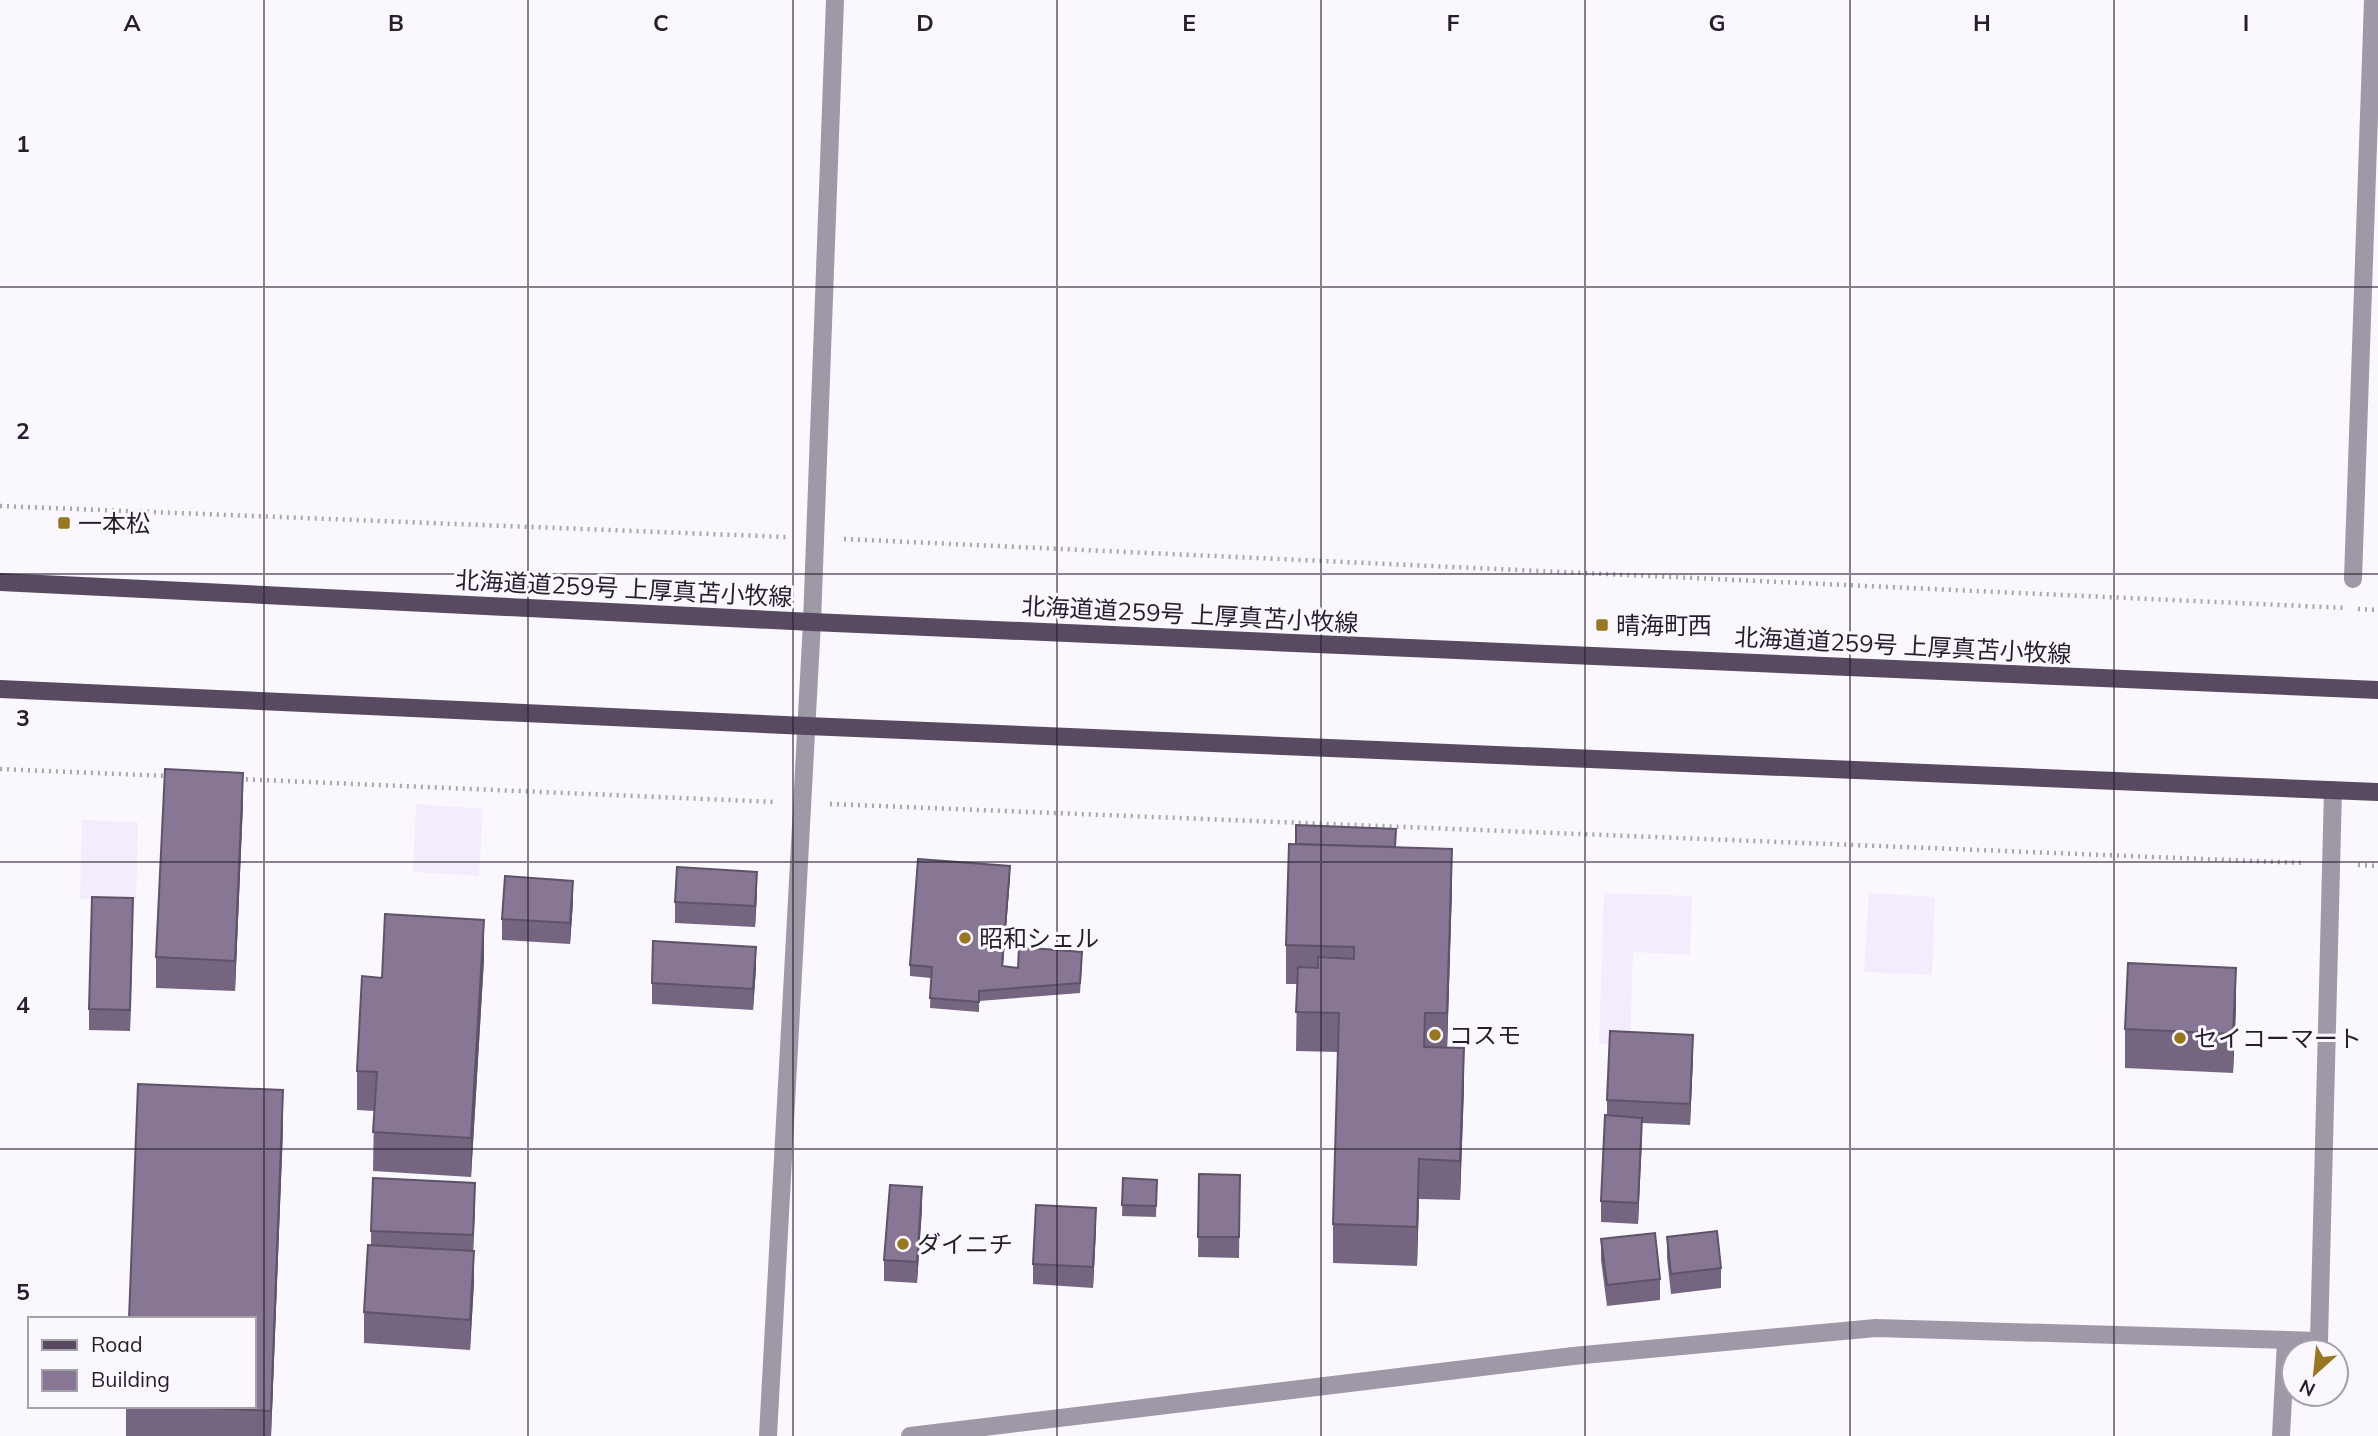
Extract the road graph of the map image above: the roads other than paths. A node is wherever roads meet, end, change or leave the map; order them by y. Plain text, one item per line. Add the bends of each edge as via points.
1 (835, 0) edge
2 (2373, 0) edge
3 (2353, 579) dead end
4 (0, 582) edge
5 (812, 622) junction
6 (0, 689) edge
7 (2378, 690) edge
8 (807, 726) junction
9 (2333, 790) junction
10 (2378, 792) edge
11 (2319, 1338) edge
12 (2280, 1340) edge
13 (2282, 1408) edge
14 (768, 1436) edge
15 (910, 1436) edge
16 (2281, 1436) edge

1 - 5 street
2 - 3 street
4 - 5 main road, 北海道道259号 上厚真苫小牧線
5 - 7 main road, 北海道道259号 上厚真苫小牧線
5 - 8 street
6 - 8 main road
8 - 9 main road
8 - 14 street
9 - 10 main road
9 - 11 street
12 - 15 street via 1876,1328 1573,1356
13 - 16 street

